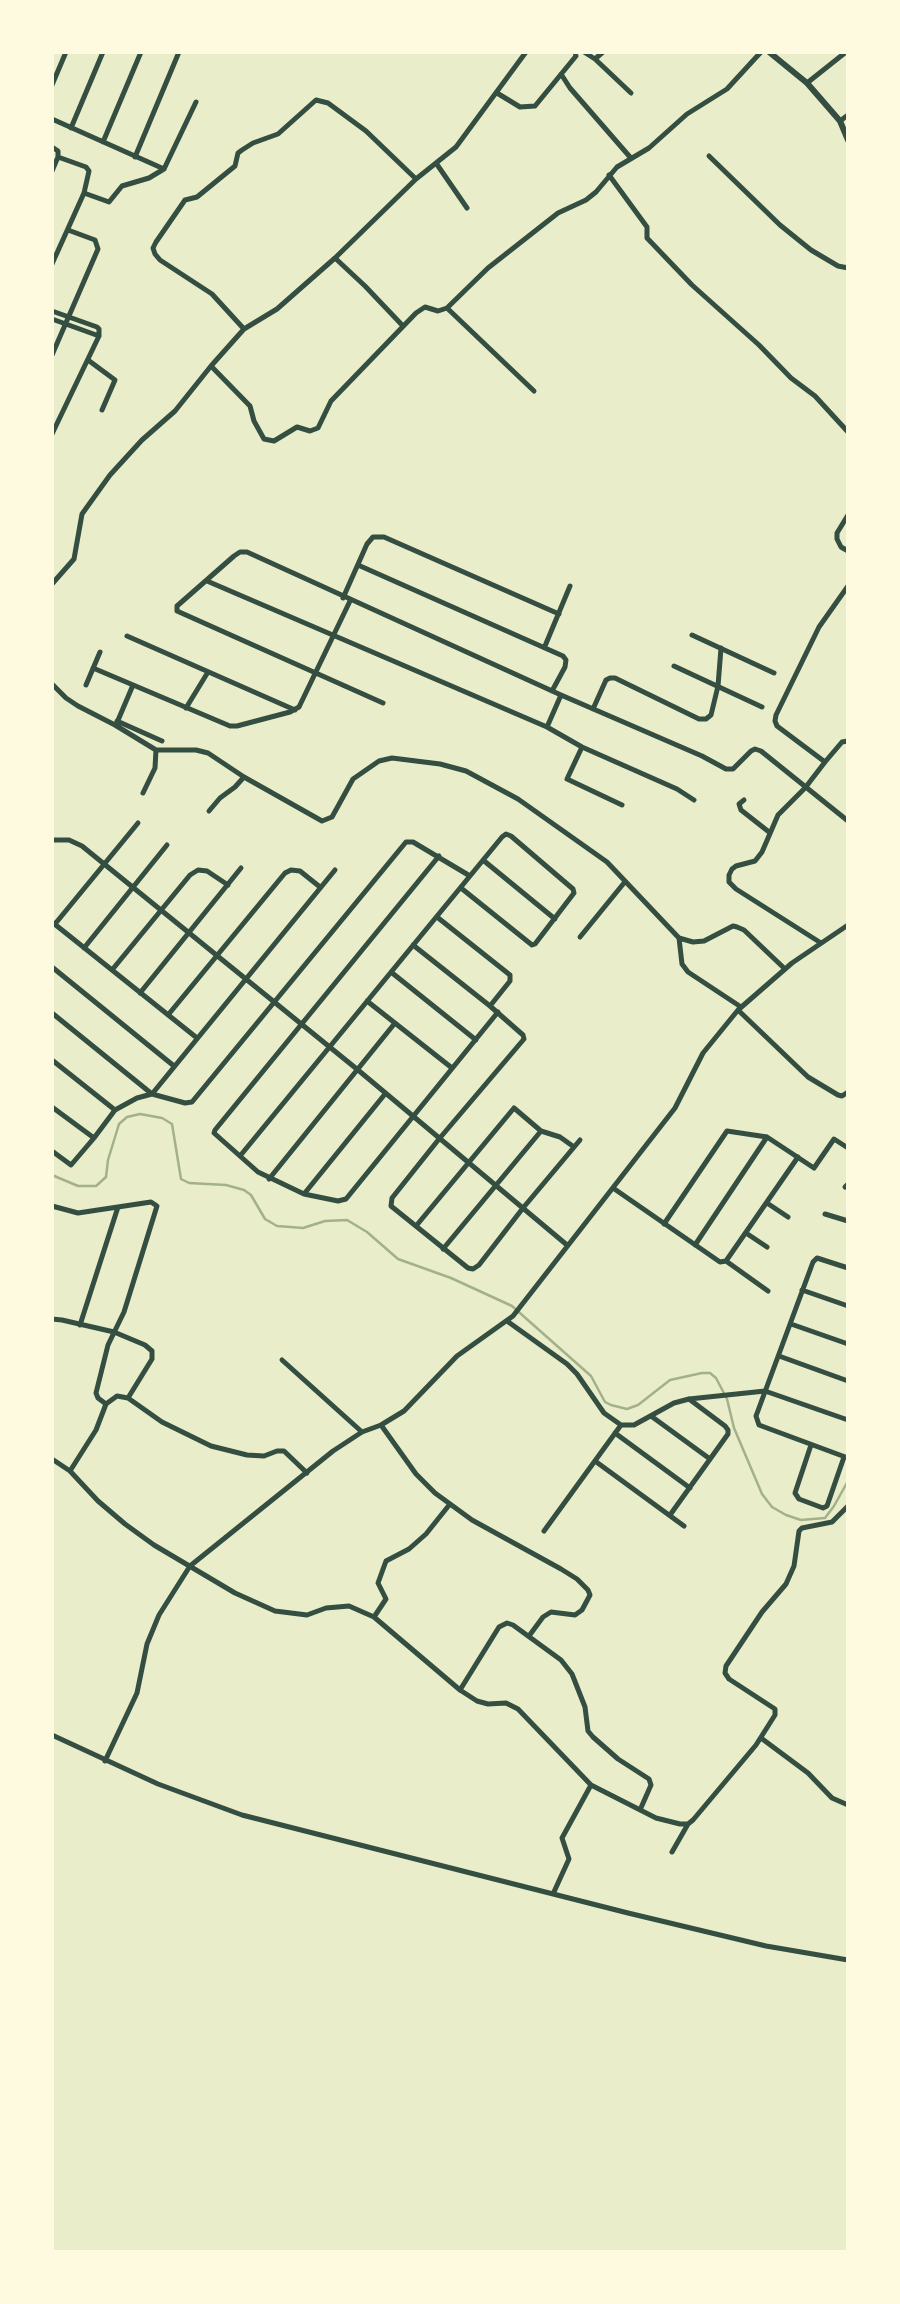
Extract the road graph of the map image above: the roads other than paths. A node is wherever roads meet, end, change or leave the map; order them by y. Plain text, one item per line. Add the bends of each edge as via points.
1 (66, 52) edge
2 (103, 52) edge
3 (142, 52) edge
4 (179, 52) edge
5 (526, 52) edge
6 (576, 52) edge
7 (584, 52) edge
8 (602, 52) edge
9 (761, 52) edge
10 (769, 52) edge
11 (846, 52) edge
12 (595, 59) junction
13 (561, 74) junction
14 (807, 83) junction
15 (52, 85) edge
16 (497, 93) junction
17 (631, 93) dead end
18 (196, 102) dead end
19 (848, 114) edge
20 (52, 119) edge
21 (840, 121) junction
22 (71, 128) junction
23 (848, 140) edge
24 (103, 142) junction
25 (52, 147) edge
26 (709, 156) dead end
27 (58, 157) junction
28 (135, 157) junction
29 (630, 157) junction
30 (436, 163) junction
31 (164, 169) junction
32 (52, 170) edge
33 (609, 175) junction
34 (416, 179) junction
35 (84, 193) junction
36 (467, 208) dead end
37 (68, 230) junction
38 (335, 258) junction
39 (52, 264) edge
40 (848, 268) edge
41 (447, 308) junction
42 (52, 311) edge
43 (70, 318) junction
44 (52, 319) edge
45 (66, 324) junction
46 (403, 326) junction
47 (244, 330) junction
48 (99, 336) junction
49 (52, 355) edge
50 (88, 360) junction
51 (211, 366) junction
52 (534, 391) dead end
53 (102, 410) dead end
54 (848, 432) edge
55 (52, 434) edge
56 (848, 515) edge
57 (848, 551) edge
58 (358, 565) junction
59 (207, 581) junction
60 (52, 584) edge
61 (570, 586) dead end
62 (848, 586) edge
63 (343, 598) junction
64 (350, 601) junction
65 (559, 614) junction
66 (692, 634) dead end
67 (127, 636) dead end
68 (334, 637) junction
69 (545, 646) junction
70 (721, 648) junction
71 (100, 652) dead end
72 (674, 666) dead end
73 (93, 668) junction
74 (208, 672) junction
75 (774, 673) dead end
76 (316, 674) junction
77 (52, 684) edge
78 (86, 685) dead end
79 (133, 685) junction
80 (718, 686) junction
81 (552, 691) junction
82 (561, 696) junction
83 (383, 704) dead end
84 (762, 707) dead end
85 (186, 708) junction
86 (592, 709) junction
87 (296, 710) junction
88 (116, 723) junction
89 (547, 727) junction
90 (162, 741) dead end
91 (848, 741) edge
92 (582, 747) junction
93 (156, 750) junction
94 (825, 762) junction
95 (244, 777) junction
96 (805, 788) junction
97 (144, 793) dead end
98 (694, 800) dead end
99 (744, 800) dead end
100 (622, 805) dead end
101 (209, 811) dead end
102 (848, 821) edge
103 (138, 823) dead end
104 (769, 832) junction
105 (52, 840) edge
106 (167, 845) dead end
107 (439, 856) junction
108 (484, 860) junction
109 (105, 864) junction
110 (241, 868) dead end
111 (335, 870) dead end
112 (470, 876) junction
113 (624, 883) junction
114 (228, 885) junction
115 (133, 887) junction
116 (320, 887) junction
117 (461, 888) junction
118 (161, 910) junction
119 (437, 917) junction
120 (555, 919) junction
121 (54, 923) edge
122 (847, 927) edge
123 (190, 933) junction
124 (580, 937) dead end
125 (679, 938) junction
126 (821, 943) junction
127 (413, 946) junction
128 (84, 948) junction
129 (218, 956) junction
130 (52, 967) edge
131 (786, 969) junction
132 (112, 970) junction
133 (391, 972) junction
134 (245, 978) junction
135 (140, 993) junction
136 (273, 1001) junction
137 (367, 1001) junction
138 (490, 1006) junction
139 (739, 1009) junction
140 (498, 1012) junction
141 (52, 1013) edge
142 (168, 1015) junction
143 (395, 1023) junction
144 (301, 1026) junction
145 (197, 1038) junction
146 (476, 1040) junction
147 (328, 1048) junction
148 (52, 1060) edge
149 (174, 1066) junction
150 (452, 1068) junction
151 (358, 1070) junction
152 (848, 1092) edge
153 (152, 1094) junction
154 (385, 1094) junction
155 (52, 1107) edge
156 (115, 1110) junction
157 (412, 1117) junction
158 (542, 1131) junction
159 (767, 1137) junction
160 (94, 1138) junction
161 (439, 1139) junction
162 (580, 1140) dead end
163 (574, 1147) junction
164 (848, 1148) edge
165 (52, 1151) edge
166 (240, 1156) junction
167 (798, 1158) junction
168 (467, 1162) junction
169 (269, 1179) junction
170 (496, 1185) junction
171 (612, 1188) junction
172 (304, 1194) junction
173 (767, 1202) junction
174 (52, 1206) edge
175 (118, 1207) junction
176 (522, 1208) junction
177 (826, 1214) dead end
178 (788, 1217) dead end
179 (848, 1221) edge
180 (664, 1224) junction
181 (416, 1226) junction
182 (746, 1232) junction
183 (567, 1245) junction
184 (695, 1245) junction
185 (767, 1247) dead end
186 (443, 1249) junction
187 (726, 1262) junction
188 (848, 1268) edge
189 (802, 1290) junction
190 (768, 1291) dead end
191 (848, 1306) edge
192 (52, 1319) edge
193 (507, 1321) junction
194 (791, 1324) junction
195 (80, 1325) junction
196 (114, 1332) junction
197 (848, 1344) edge
198 (779, 1356) junction
199 (282, 1360) dead end
200 (848, 1381) edge
201 (765, 1391) junction
202 (128, 1398) junction
203 (689, 1399) junction
204 (106, 1404) junction
205 (651, 1416) junction
206 (848, 1420) edge
207 (381, 1425) junction
208 (621, 1425) junction
209 (362, 1432) junction
210 (615, 1433) junction
211 (811, 1445) junction
212 (846, 1457) edge
213 (52, 1459) edge
214 (710, 1459) junction
215 (595, 1461) junction
216 (70, 1471) junction
217 (307, 1473) junction
218 (690, 1488) junction
219 (450, 1504) junction
220 (848, 1506) edge
221 (670, 1515) junction
222 (684, 1526) dead end
223 (544, 1531) dead end
224 (190, 1566) junction
225 (374, 1617) junction
226 (529, 1636) junction
227 (460, 1690) junction
228 (52, 1735) edge
229 (761, 1738) junction
230 (105, 1761) junction
231 (591, 1785) junction
232 (848, 1805) edge
233 (640, 1810) junction
234 (688, 1824) junction
235 (672, 1852) dead end
236 (553, 1894) junction
237 (848, 1960) edge

1 - 15 street
2 - 22 street
3 - 24 street
4 - 28 street
5 - 16 street
6 - 13 street
7 - 12 street
8 - 12 street
9 - 29 street via 727,89 687,114 649,148
10 - 14 street
11 - 14 street
12 - 17 street
13 - 16 street via 535,106 520,107
13 - 29 street
14 - 21 street
16 - 30 street via 456,147
18 - 31 street
19 - 21 street
20 - 22 street
21 - 23 street
22 - 24 street
24 - 28 street
25 - 27 street via 58,151
26 - 40 street via 780,225 811,250 838,266
27 - 32 street
27 - 35 street via 89,171
28 - 31 street
29 - 33 street
30 - 34 street
30 - 36 street
31 - 35 street via 149,178 122,186 109,202
33 - 41 street via 586,200 558,213 488,268
33 - 54 street via 647,227 647,238 791,378 816,396
34 - 38 street
34 - 47 street via 366,131 328,103 316,100 278,134 242,150 235,166 197,197 185,200 156,242 155,254 212,294
35 - 37 street
37 - 39 street
37 - 43 street via 95,240 98,249
38 - 46 street
38 - 47 street via 277,309
41 - 46 street via 438,312 425,307
41 - 52 street
42 - 43 street
43 - 45 street
43 - 48 street via 100,329
44 - 45 street
45 - 48 street
45 - 49 street
46 - 51 street via 331,401 318,428 310,431 298,427 271,441 262,437 250,406
47 - 51 street
48 - 50 street
50 - 53 street via 115,380
50 - 55 street
51 - 60 street via 175,411 110,475 82,514 74,559
56 - 57 street via 837,532 837,539
58 - 63 street
58 - 65 street via 373,537 384,537
58 - 69 street
59 - 63 street via 234,556 247,552
59 - 68 street
59 - 76 street via 178,606 177,611
61 - 65 street
62 - 94 street via 819,628 775,721 777,726
63 - 64 street
64 - 68 street
64 - 81 street
65 - 69 street
66 - 70 street
67 - 74 street
68 - 76 street
68 - 89 street
69 - 81 street via 566,660
70 - 75 street
70 - 80 street
71 - 73 street
72 - 80 street
73 - 78 street
73 - 79 street
74 - 85 street
74 - 87 street
76 - 83 street
76 - 87 street
77 - 88 street via 78,706
79 - 85 street
79 - 88 street
80 - 84 street
80 - 86 street via 711,715 706,719 615,678 606,680
81 - 82 street
82 - 86 street
82 - 89 street
85 - 87 street via 230,726
86 - 96 street via 726,769 733,769 751,751 761,751
88 - 90 street
88 - 93 street
89 - 92 street
91 - 94 street via 842,742
92 - 98 street via 658,780
92 - 100 street via 567,779
93 - 95 street via 208,753
93 - 97 street via 155,768
94 - 96 street
95 - 101 street
95 - 113 street via 322,821 332,817 353,779 379,761 392,758 449,766 466,771 518,799 607,862
96 - 102 street
96 - 104 street via 778,815
99 - 104 street via 739,804 741,810
103 - 109 street
104 - 126 street via 755,861 732,869 729,882 756,903
105 - 109 street via 69,840
106 - 115 street
107 - 112 street
107 - 136 street via 413,842 406,842
107 - 144 street
108 - 112 street
108 - 120 street
108 - 120 street via 502,837 506,834 511,836 573,889 572,898
109 - 115 street
109 - 121 street
110 - 114 street
111 - 116 street
112 - 117 street
113 - 124 street
113 - 125 street
114 - 118 street via 207,871 198,870
114 - 123 street
115 - 118 street
115 - 128 street
116 - 129 street via 300,871 285,873
116 - 134 street
117 - 119 street
117 - 120 street via 529,944 535,944
118 - 123 street
118 - 132 street
119 - 127 street
119 - 138 street via 510,975 510,981
121 - 128 street
122 - 126 street
123 - 129 street
123 - 135 street
125 - 131 street via 704,941 733,926 738,927
125 - 139 street via 682,964 688,972 715,988
126 - 131 street
127 - 133 street
127 - 138 street
128 - 132 street
129 - 134 street
129 - 142 street
130 - 149 street
131 - 139 street
132 - 135 street
133 - 137 street
133 - 146 street
134 - 136 street
134 - 145 street
135 - 142 street
136 - 144 street
136 - 153 street via 192,1102
137 - 143 street
137 - 147 street
138 - 140 street
139 - 152 street via 808,1077 838,1095
139 - 171 street via 703,1053 675,1108
140 - 146 street
140 - 161 street via 524,1035 524,1039
141 - 153 street
142 - 145 street
143 - 150 street
143 - 151 street
144 - 147 street
144 - 166 street via 215,1130 217,1137
145 - 149 street
146 - 150 street
147 - 151 street
147 - 166 street
148 - 156 street
149 - 153 street
150 - 157 street
151 - 154 street
151 - 169 street
153 - 156 street
154 - 157 street
154 - 172 street
155 - 160 street
156 - 160 street
157 - 161 street
157 - 172 street via 346,1198 338,1201
158 - 163 street via 560,1137
158 - 168 street via 514,1108
158 - 170 street
159 - 167 street
159 - 180 street via 727,1132
159 - 184 street
160 - 165 street via 71,1165
161 - 168 street
161 - 181 street via 390,1202
162 - 163 street
163 - 176 street
164 - 167 street via 834,1139 814,1168
166 - 169 street
167 - 173 street
168 - 170 street
168 - 181 street
169 - 172 street
170 - 176 street
170 - 186 street
171 - 180 street
171 - 183 street
173 - 178 street
173 - 182 street
174 - 175 street via 78,1213
175 - 195 street
175 - 196 street via 151,1202 157,1206 124,1312
176 - 183 street
176 - 186 street via 474,1269
177 - 179 street
180 - 184 street
181 - 186 street
182 - 185 street
182 - 187 street
183 - 193 street
184 - 187 street via 720,1262
187 - 190 street
188 - 189 street via 817,1258
189 - 191 street
189 - 194 street
192 - 195 street
193 - 207 street via 457,1356 404,1411
193 - 208 street via 567,1364 604,1414
194 - 197 street
194 - 198 street
195 - 196 street
196 - 202 street via 152,1351 152,1359
196 - 204 street via 96,1393
198 - 200 street
198 - 201 street
199 - 209 street
201 - 203 street
201 - 206 street
201 - 211 street via 756,1416 759,1425
202 - 204 street via 117,1396
202 - 217 street via 162,1422 211,1446 247,1455 264,1456 284,1451
203 - 205 street
203 - 214 street via 728,1430
204 - 216 street via 96,1430
205 - 208 street via 634,1425
205 - 214 street
207 - 209 street
207 - 219 street via 416,1474
208 - 210 street
209 - 217 street
210 - 215 street
210 - 218 street
211 - 212 street
211 - 212 street via 795,1493 799,1499 823,1508 827,1506
213 - 216 street
214 - 218 street
215 - 221 street
215 - 223 street
216 - 224 street via 125,1524
217 - 224 street
218 - 221 street
219 - 225 street via 426,1534 409,1549 386,1561 378,1583 386,1599
219 - 226 street via 472,1520 561,1569 588,1590 590,1595 582,1610 575,1615 552,1612 543,1617
220 - 229 street via 832,1522 799,1531 794,1566 786,1584 762,1612 726,1666 725,1673 729,1679 775,1709 775,1715
221 - 222 street
224 - 225 street via 235,1593 276,1611 307,1615 340,1605 359,1609
224 - 230 street via 159,1615 147,1644 138,1693
225 - 227 street
226 - 227 street via 513,1625 506,1623 499,1627
226 - 233 street via 560,1660 572,1674 585,1706 588,1731 618,1759 649,1779 651,1785
227 - 231 street via 477,1701 506,1703 518,1708
228 - 230 street
229 - 232 street via 808,1773 832,1798
229 - 234 street
230 - 236 street via 230,1812
231 - 233 street
231 - 236 street via 562,1838 569,1859
233 - 234 street via 671,1823
234 - 235 street
236 - 237 street via 766,1946

